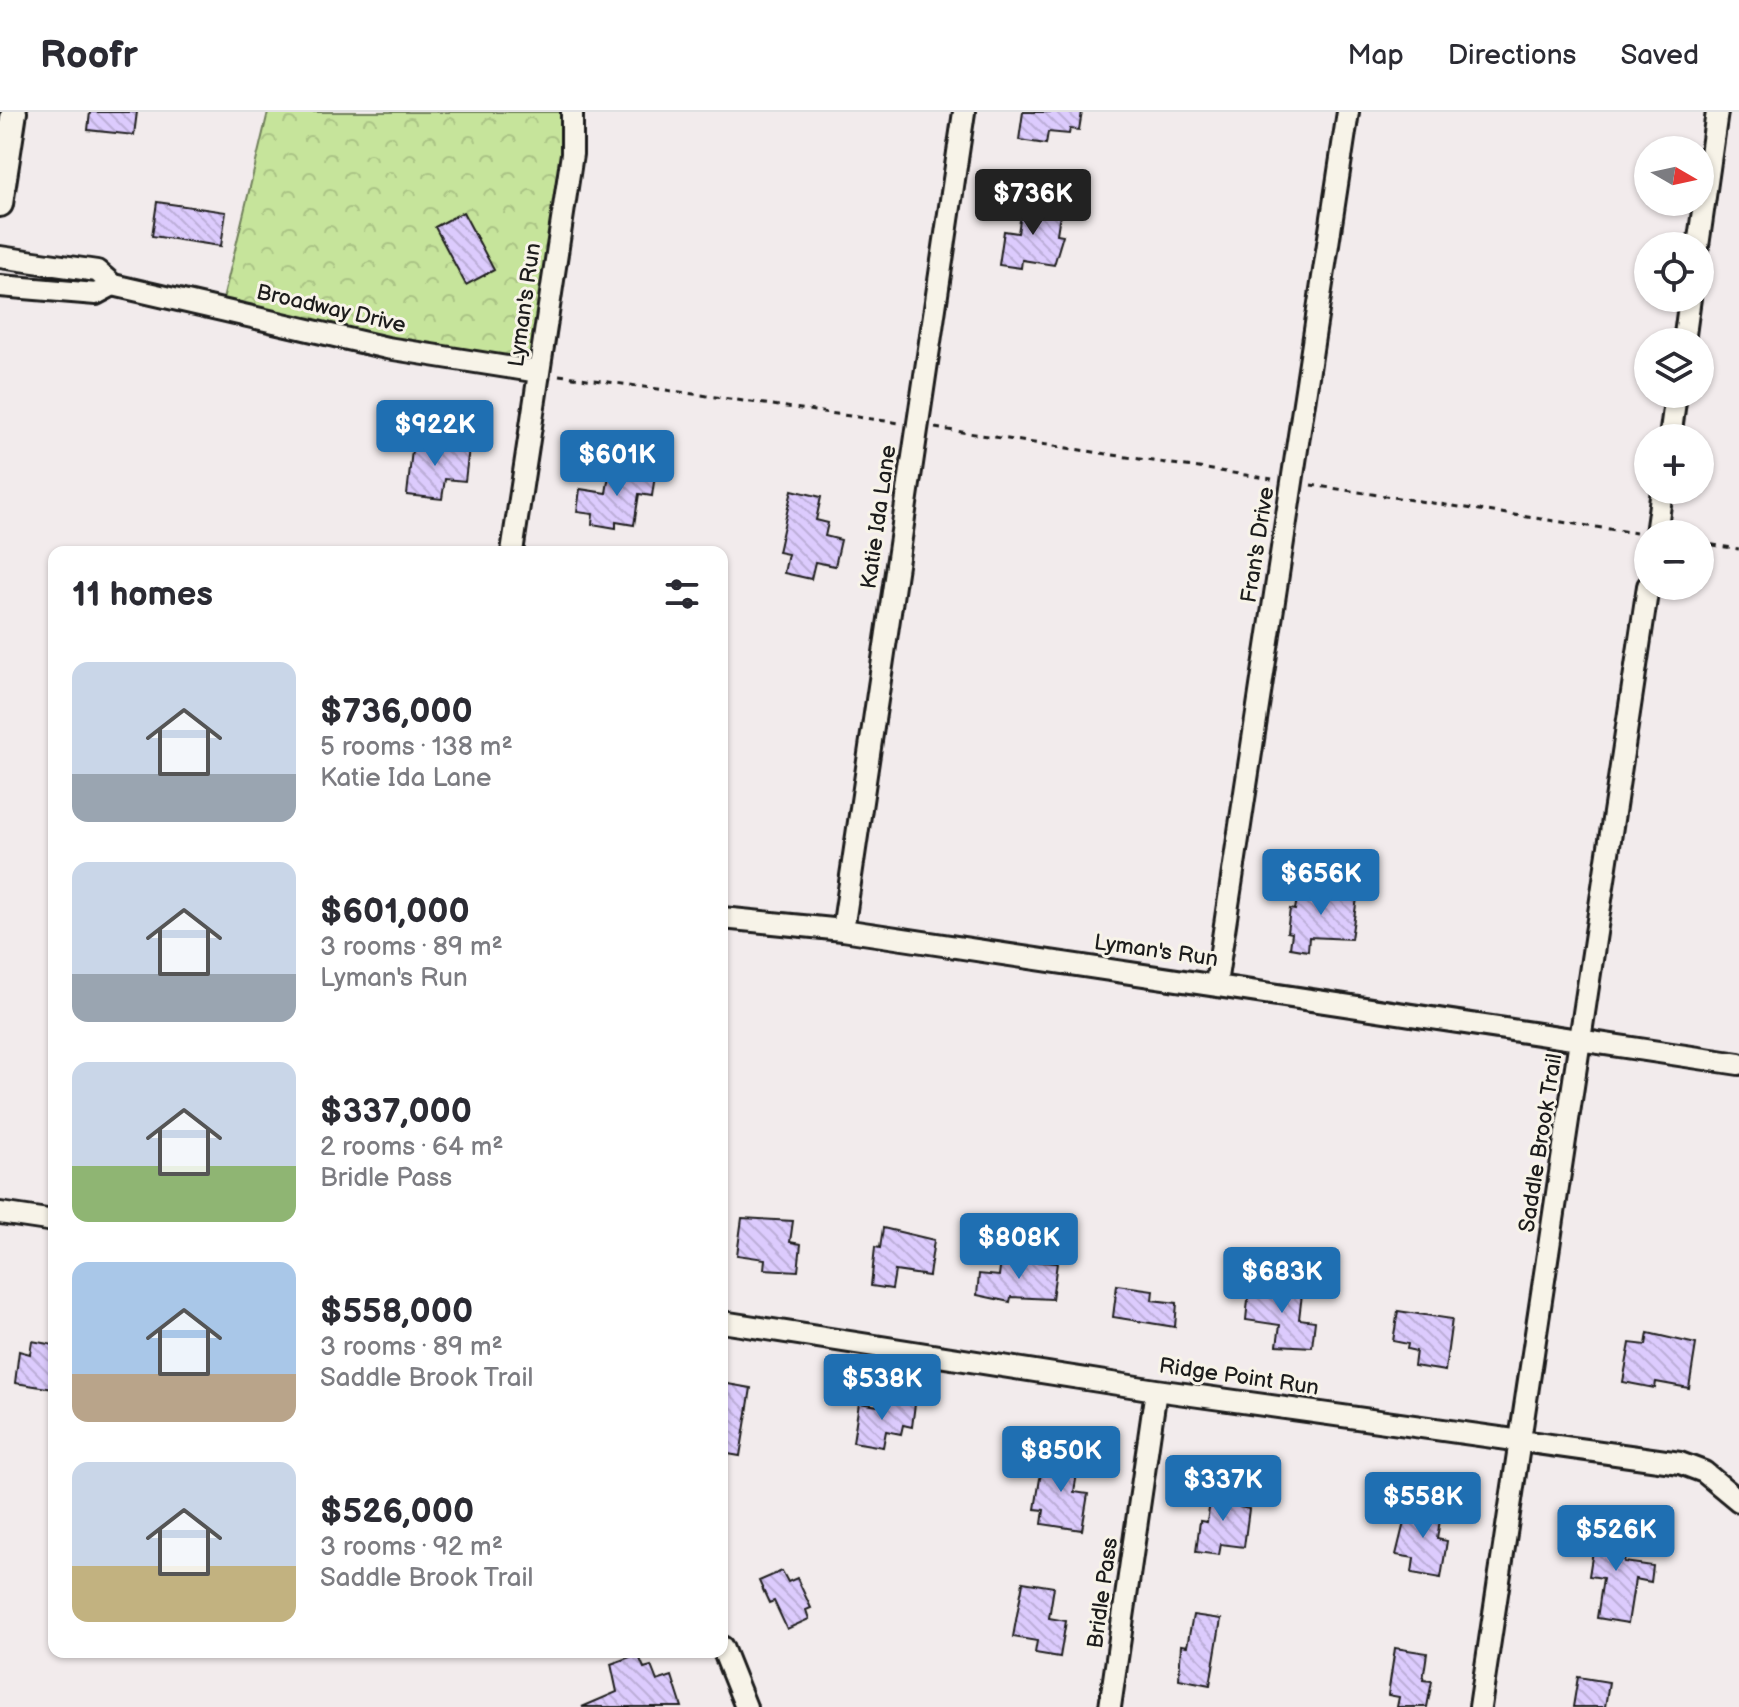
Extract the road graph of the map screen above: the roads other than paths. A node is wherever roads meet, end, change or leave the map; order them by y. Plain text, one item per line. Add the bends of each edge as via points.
1 (14, 112) edge
2 (572, 112) edge
3 (964, 112) edge
4 (1348, 112) edge
5 (1717, 112) edge
6 (0, 204) edge
7 (1700, 232) edge
8 (0, 257) edge
9 (113, 285) junction
10 (0, 286) edge
11 (539, 372) junction
12 (513, 546) edge
13 (1646, 600) edge
14 (728, 919) edge
15 (843, 930) junction
16 (1216, 984) junction
17 (1581, 1042) junction
18 (1739, 1064) edge
19 (0, 1213) edge
20 (48, 1220) edge
21 (728, 1323) edge
22 (1156, 1390) junction
23 (1520, 1440) junction
24 (1739, 1501) edge
25 (726, 1658) edge
26 (746, 1707) edge
27 (1110, 1707) edge
28 (1480, 1707) edge

1 - 6 street
2 - 11 street, Lyman's Run via 572,154
3 - 15 street, Katie Ida Lane
4 - 16 street, Fran's Drive
5 - 7 street
8 - 9 street, Broadway Drive via 97,271
9 - 10 street, Broadway Drive via 96,294
9 - 11 street, Broadway Drive via 387,348
11 - 12 street, Lyman's Run
13 - 17 street, Saddle Brook Trail
14 - 15 street, Lyman's Run
15 - 16 street, Lyman's Run
16 - 17 street, Lyman's Run
17 - 18 street, Lyman's Run
17 - 23 street, Saddle Brook Trail
19 - 20 street
21 - 22 street, Ridge Point Run
22 - 23 street, Ridge Point Run
22 - 27 street, Bridle Pass
23 - 24 street, Ridge Point Run via 1680,1463 1704,1472
23 - 28 street, Saddle Brook Trail
25 - 26 street

